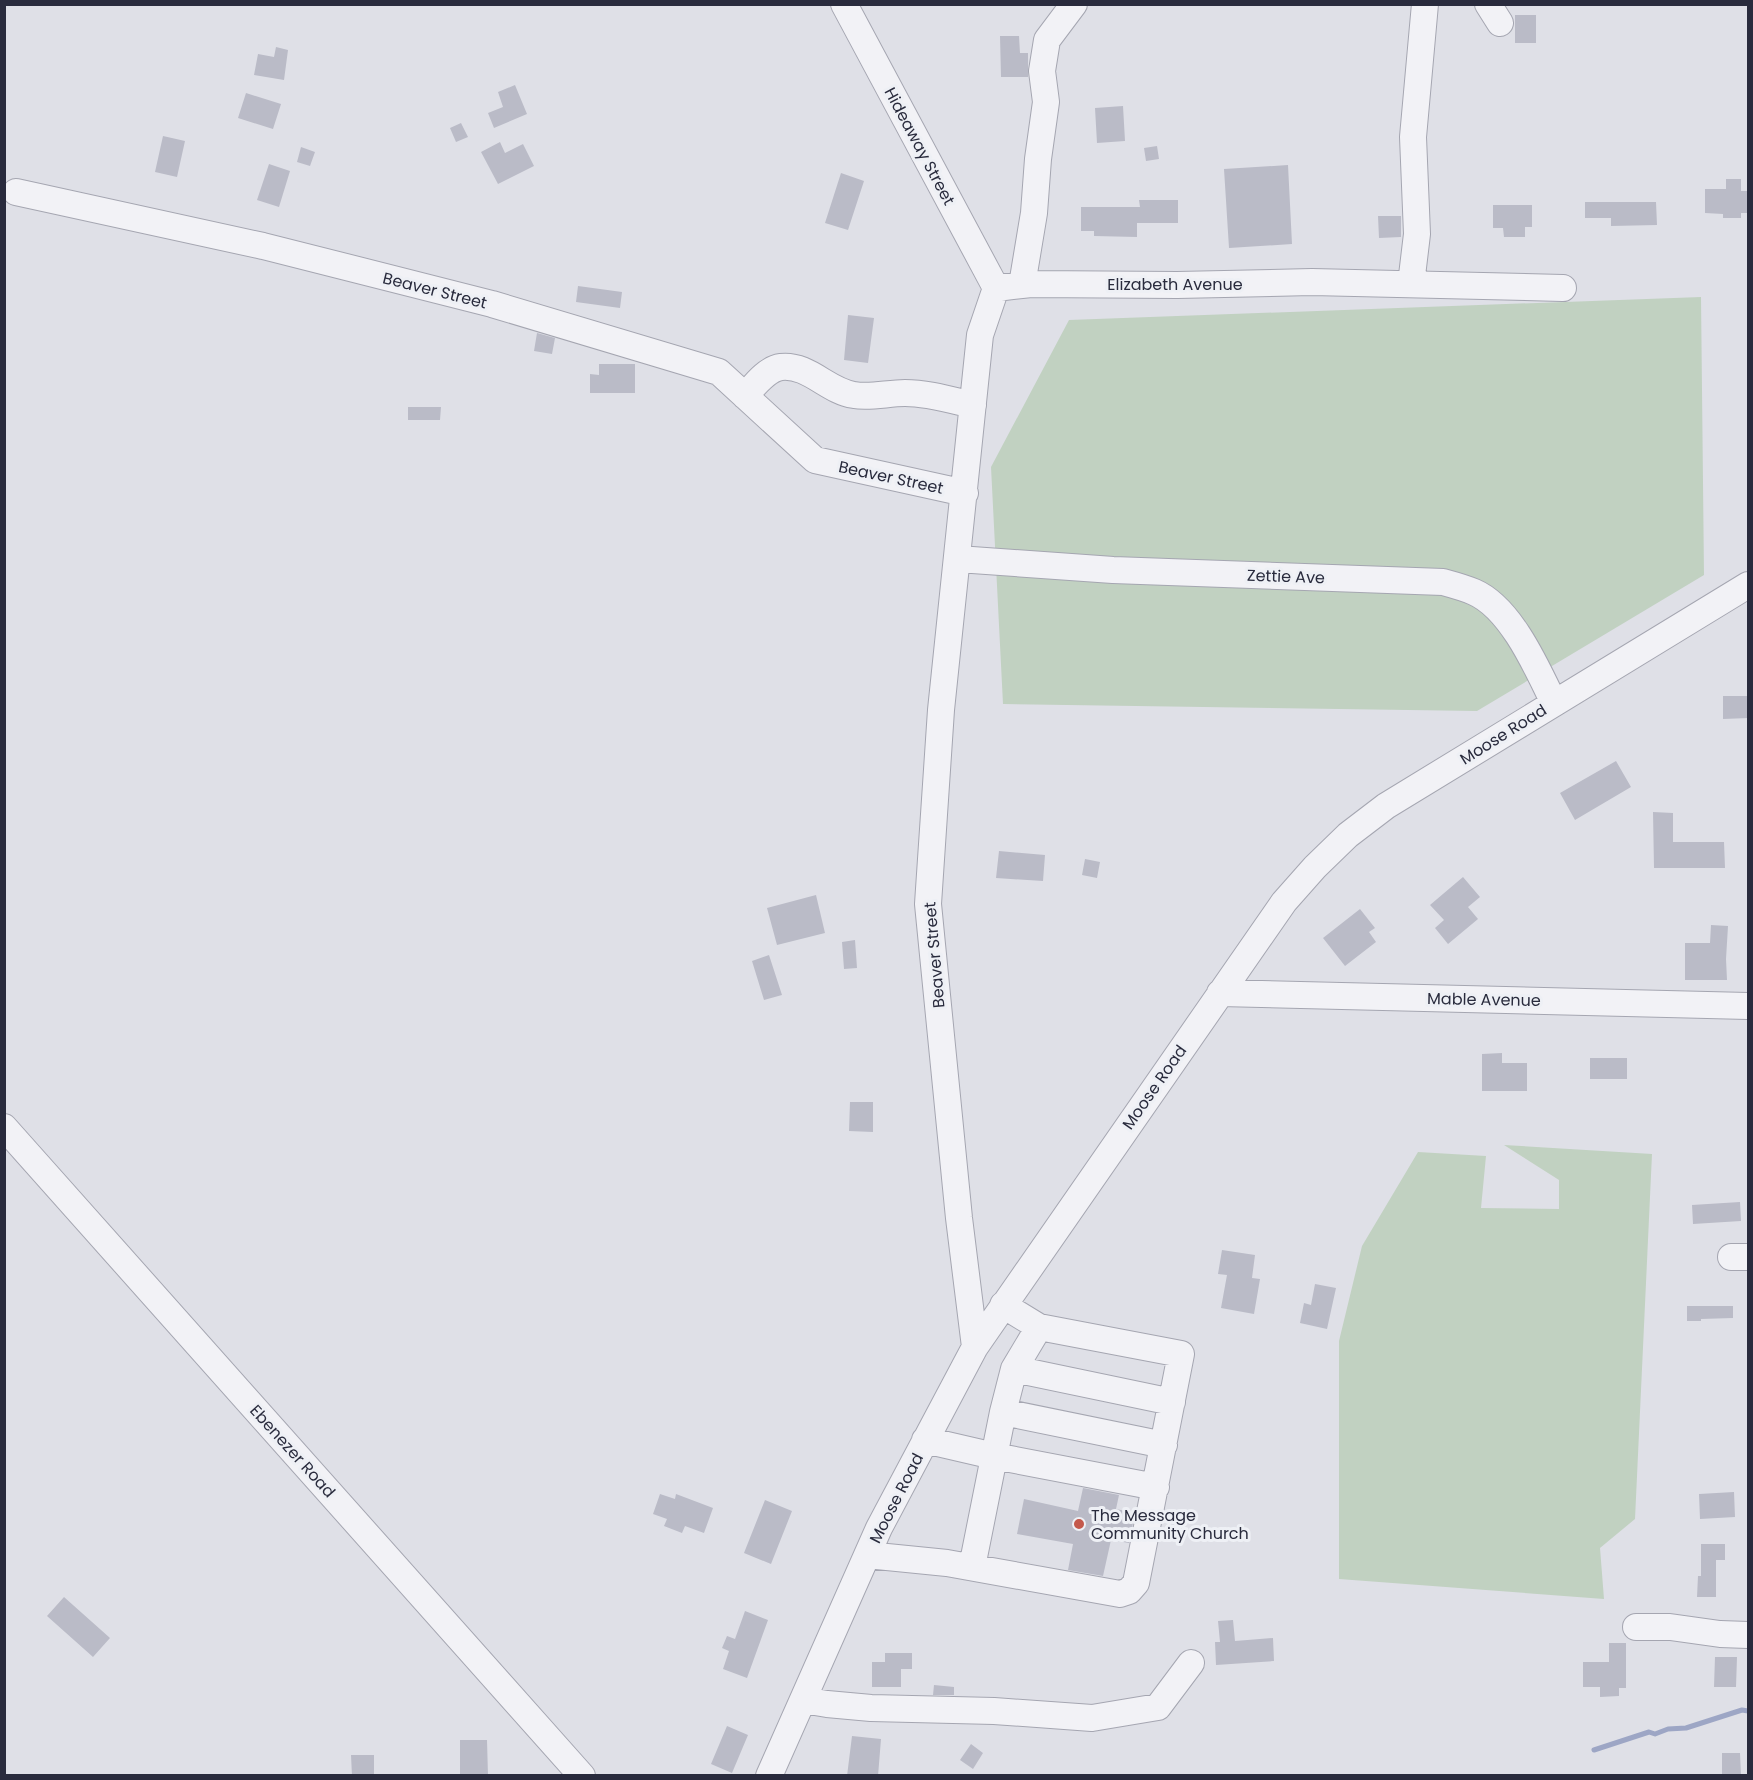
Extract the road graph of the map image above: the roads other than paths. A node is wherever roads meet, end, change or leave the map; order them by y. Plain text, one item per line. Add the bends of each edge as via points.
1 (844, 4) edge
2 (1074, 4) edge
3 (1425, 4) edge
4 (16, 192) dead end
5 (1411, 284) junction
6 (1022, 285) junction
7 (996, 288) junction
8 (1563, 288) dead end
9 (745, 396) junction
10 (974, 405) junction
11 (965, 493) junction
12 (958, 559) junction
13 (1749, 585) edge
14 (1554, 703) junction
15 (1220, 993) junction
16 (1749, 1006) edge
17 (4, 1127) edge
18 (1003, 1305) junction
19 (1039, 1327) junction
20 (975, 1347) junction
21 (1014, 1369) junction
22 (1172, 1402) junction
23 (1003, 1412) junction
24 (925, 1440) junction
25 (1164, 1445) junction
26 (994, 1456) junction
27 (1156, 1486) junction
28 (867, 1555) junction
29 (972, 1567) junction
30 (1636, 1627) dead end
31 (1749, 1635) edge
32 (1191, 1663) dead end
33 (803, 1700) junction
34 (582, 1776) edge
35 (769, 1776) edge

1 - 7 street, Hideaway Street
2 - 6 street via 1047,40 1042,71 1046,102
3 - 5 street via 1413,137 1417,234
4 - 9 street, Beaver Street via 263,246 492,304 719,372
5 - 6 street, Elizabeth Avenue
5 - 8 street, Elizabeth Avenue
6 - 7 street, Elizabeth Avenue
7 - 10 street via 980,336
9 - 10 street via 778,367 809,373 834,389 854,395 924,394
9 - 11 street, Beaver Street via 815,460
10 - 11 street
11 - 12 street, Beaver Street
12 - 14 street, Zettie Ave via 1113,570 1443,582 1476,592 1501,611 1531,656
12 - 20 street, Beaver Street via 941,710 928,904
13 - 14 street, Moose Road
14 - 15 street, Moose Road via 1386,806 1348,834 1284,902
15 - 16 street, Mable Avenue
15 - 18 street, Moose Road
17 - 34 street, Ebenezer Road
18 - 19 street
18 - 20 street, Moose Road
19 - 21 street
19 - 22 street via 1181,1354
20 - 24 street, Moose Road
21 - 22 street
21 - 23 street
22 - 25 street
23 - 25 street
23 - 26 street
24 - 26 street
24 - 28 street, Moose Road
25 - 27 street
26 - 27 street
26 - 29 street
27 - 29 street via 1136,1583 1129,1591 1120,1594
28 - 29 street
28 - 33 street, Moose Road
30 - 31 street
32 - 33 street via 1158,1707 1092,1718 871,1708
33 - 35 street, Moose Road

